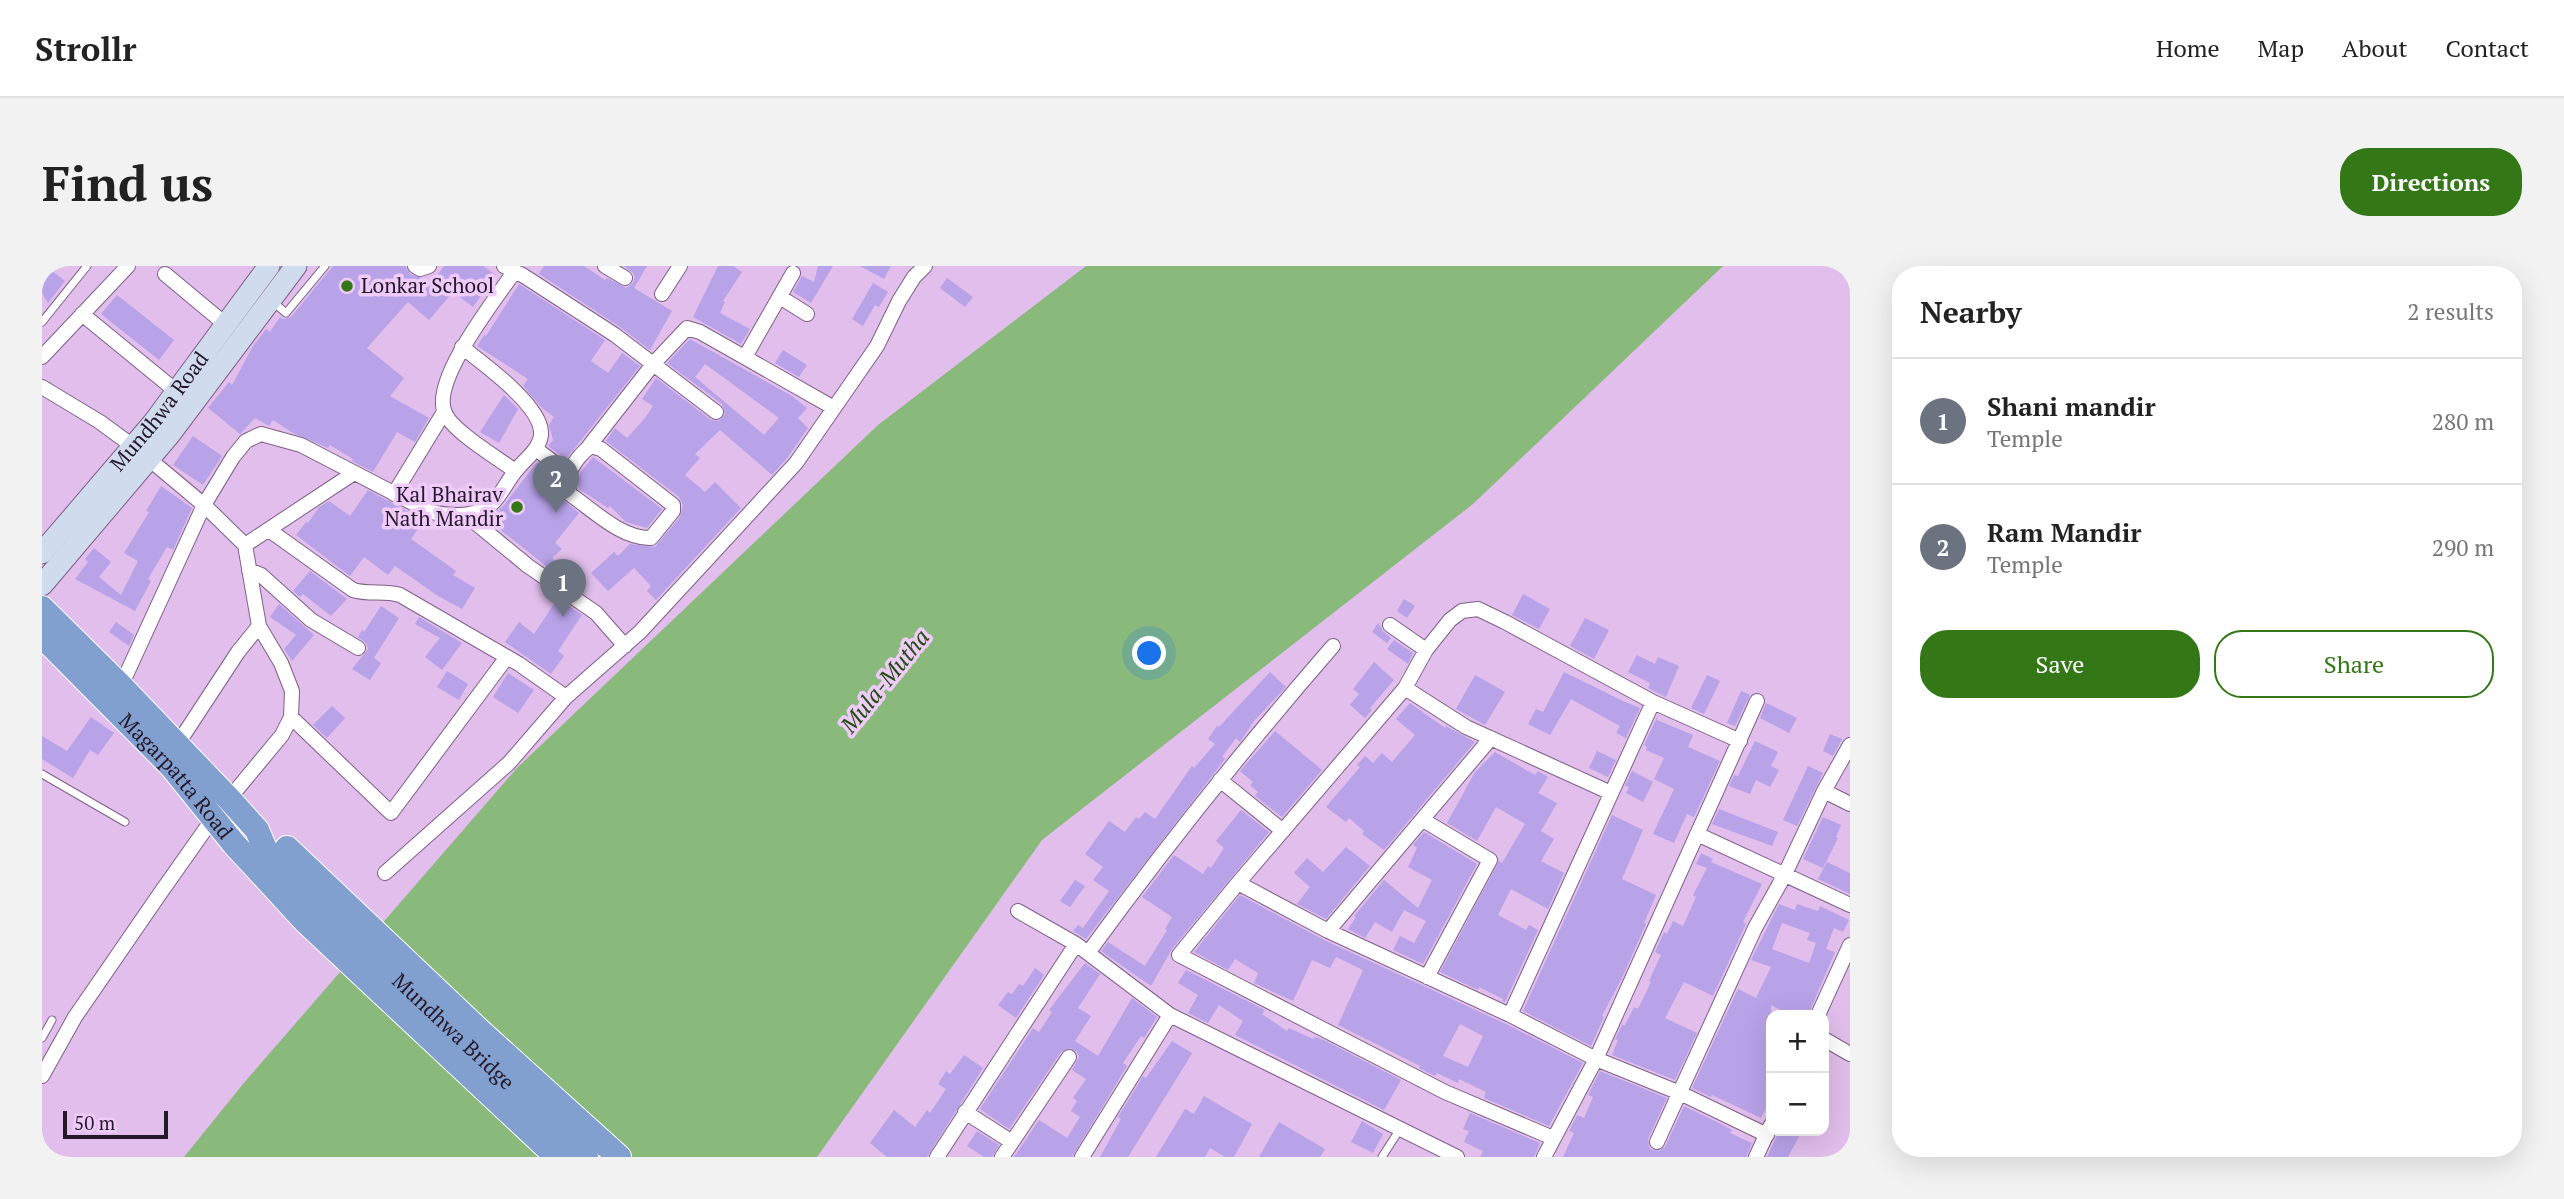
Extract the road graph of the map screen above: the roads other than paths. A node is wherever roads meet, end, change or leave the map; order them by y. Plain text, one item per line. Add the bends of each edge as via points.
1 (87, 266) edge
2 (128, 266) edge
3 (269, 266) edge
4 (296, 266) edge
5 (325, 266) edge
6 (415, 266) edge
7 (429, 266) edge
8 (605, 266) edge
9 (680, 266) edge
10 (925, 266) edge
11 (518, 270) edge
12 (793, 273) dead end
13 (165, 274) dead end
14 (625, 278) dead end
15 (662, 294) dead end
16 (780, 297) junction
17 (269, 300) junction
18 (82, 314) junction
19 (807, 314) dead end
20 (42, 322) edge
21 (225, 324) junction
22 (462, 347) junction
23 (42, 357) edge
24 (745, 357) junction
25 (654, 363) junction
26 (42, 387) edge
27 (176, 391) junction
28 (834, 408) junction
29 (443, 412) junction
30 (716, 412) dead end
31 (536, 449) junction
32 (586, 450) junction
33 (141, 453) junction
34 (515, 471) junction
35 (354, 473) junction
36 (569, 474) junction
37 (394, 494) junction
38 (204, 505) junction
39 (466, 515) junction
40 (269, 530) junction
41 (245, 545) junction
42 (42, 553) edge
43 (250, 570) junction
44 (42, 585) edge
45 (42, 608) edge
46 (1390, 625) dead end
47 (259, 626) junction
48 (42, 636) edge
49 (625, 646) junction
50 (1333, 646) dead end
51 (358, 648) dead end
52 (1426, 650) junction
53 (507, 657) junction
54 (121, 686) junction
55 (1405, 688) junction
56 (566, 697) junction
57 (1757, 701) dead end
58 (1653, 702) junction
59 (291, 717) junction
60 (1491, 738) junction
61 (1740, 741) junction
62 (177, 745) junction
63 (1850, 745) edge
64 (45, 776) edge
65 (1220, 779) junction
66 (42, 788) edge
67 (1824, 791) junction
68 (1611, 793) junction
69 (1850, 804) edge
70 (222, 809) junction
71 (1423, 820) junction
72 (125, 822) dead end
73 (1283, 831) junction
74 (1697, 834) junction
75 (385, 873) dead end
76 (1784, 876) junction
77 (1238, 883) junction
78 (1850, 905) edge
79 (1018, 911) dead end
80 (314, 914) junction
81 (1328, 931) junction
82 (1076, 944) junction
83 (1850, 945) edge
84 (1088, 953) junction
85 (1427, 977) junction
86 (1820, 1010) edge
87 (1170, 1015) junction
88 (1510, 1015) junction
89 (52, 1020) dead end
90 (42, 1038) edge
91 (1829, 1042) edge
92 (1850, 1054) edge
93 (1069, 1057) dead end
94 (1596, 1059) junction
95 (42, 1076) edge
96 (1680, 1093) junction
97 (965, 1112) junction
98 (1400, 1128) junction
99 (1766, 1129) edge
100 (1766, 1136) edge
101 (1553, 1138) junction
102 (1012, 1142) junction
103 (1657, 1142) dead end
104 (534, 1157) edge
105 (557, 1157) edge
106 (586, 1157) edge
107 (619, 1157) edge
108 (937, 1157) edge
109 (1002, 1157) edge
110 (1082, 1157) edge
111 (1382, 1157) edge
112 (1457, 1157) edge
113 (1544, 1157) edge
114 (1756, 1157) edge

1 - 20 lane
2 - 18 street
3 - 21 main road, Mundhwa Road
4 - 17 main road, Mundhwa Road
5 - 17 lane via 286,313
6 - 7 street
8 - 14 street
9 - 15 street
10 - 28 street
11 - 22 street
11 - 25 street
12 - 16 street
13 - 21 street
16 - 19 street
16 - 24 street
17 - 33 main road, Mundhwa Road
18 - 23 street
18 - 27 street
21 - 27 main road, Mundhwa Road
22 - 29 street via 443,396
22 - 31 street via 523,399 542,433
24 - 25 street via 687,328
24 - 28 street
25 - 30 street
25 - 32 street
26 - 33 street
27 - 33 main road, Mundhwa Road
28 - 49 street via 796,463
29 - 34 street via 453,425
29 - 37 street
31 - 34 street
31 - 36 street
32 - 36 street
32 - 36 street via 591,446 601,449 668,498 673,511 651,538 639,538 571,495 566,484
33 - 38 street
33 - 42 main road, Mundhwa Road
33 - 44 main road
34 - 39 street via 496,500 484,510
35 - 37 street
35 - 38 street via 301,444 261,434 233,457
35 - 40 street
37 - 39 street via 445,516
38 - 41 street
38 - 54 street
39 - 49 street via 596,613
40 - 41 street
40 - 53 street via 353,590 400,595
41 - 43 street
43 - 47 street
43 - 51 street via 311,620
45 - 54 highway, Magarpatta Road
46 - 52 street
47 - 59 street via 292,691
47 - 62 street
48 - 70 highway, Magarpatta Road via 172,767
49 - 56 street
50 - 65 street
52 - 55 street
52 - 58 street via 1450,620 1462,611 1478,610
53 - 56 street
53 - 59 street via 391,813
54 - 62 highway, Magarpatta Road
55 - 60 street
55 - 73 street
56 - 75 street via 509,763
57 - 61 street
58 - 61 street
58 - 68 street
59 - 70 street via 282,735
60 - 68 street
60 - 71 street
61 - 74 street
62 - 70 highway, Magarpatta Road
63 - 67 street
64 - 66 lane
64 - 72 lane
65 - 73 street
65 - 84 street
67 - 69 street
67 - 76 street
68 - 88 street
70 - 80 highway via 257,830 265,849
70 - 80 highway, Magarpatta Road via 234,844
70 - 95 street via 75,1017
71 - 81 street
71 - 85 street via 1490,860
73 - 77 street
74 - 76 street
74 - 94 street
76 - 78 street
76 - 96 street via 1755,928
77 - 81 street
77 - 101 street via 1179,955 1445,1092
79 - 82 street
80 - 104 highway
80 - 105 highway
80 - 106 highway, Mundhwa Bridge
80 - 107 highway
81 - 85 street
82 - 84 street
82 - 97 street
83 - 86 street
84 - 87 street
85 - 88 street
87 - 98 street
87 - 110 street
88 - 94 street
89 - 90 lane
91 - 92 street
93 - 102 street
94 - 96 street
94 - 101 street
96 - 99 street
96 - 103 street
97 - 102 street
97 - 108 street
98 - 111 lane
98 - 112 street
100 - 114 street
101 - 113 street
102 - 109 street

